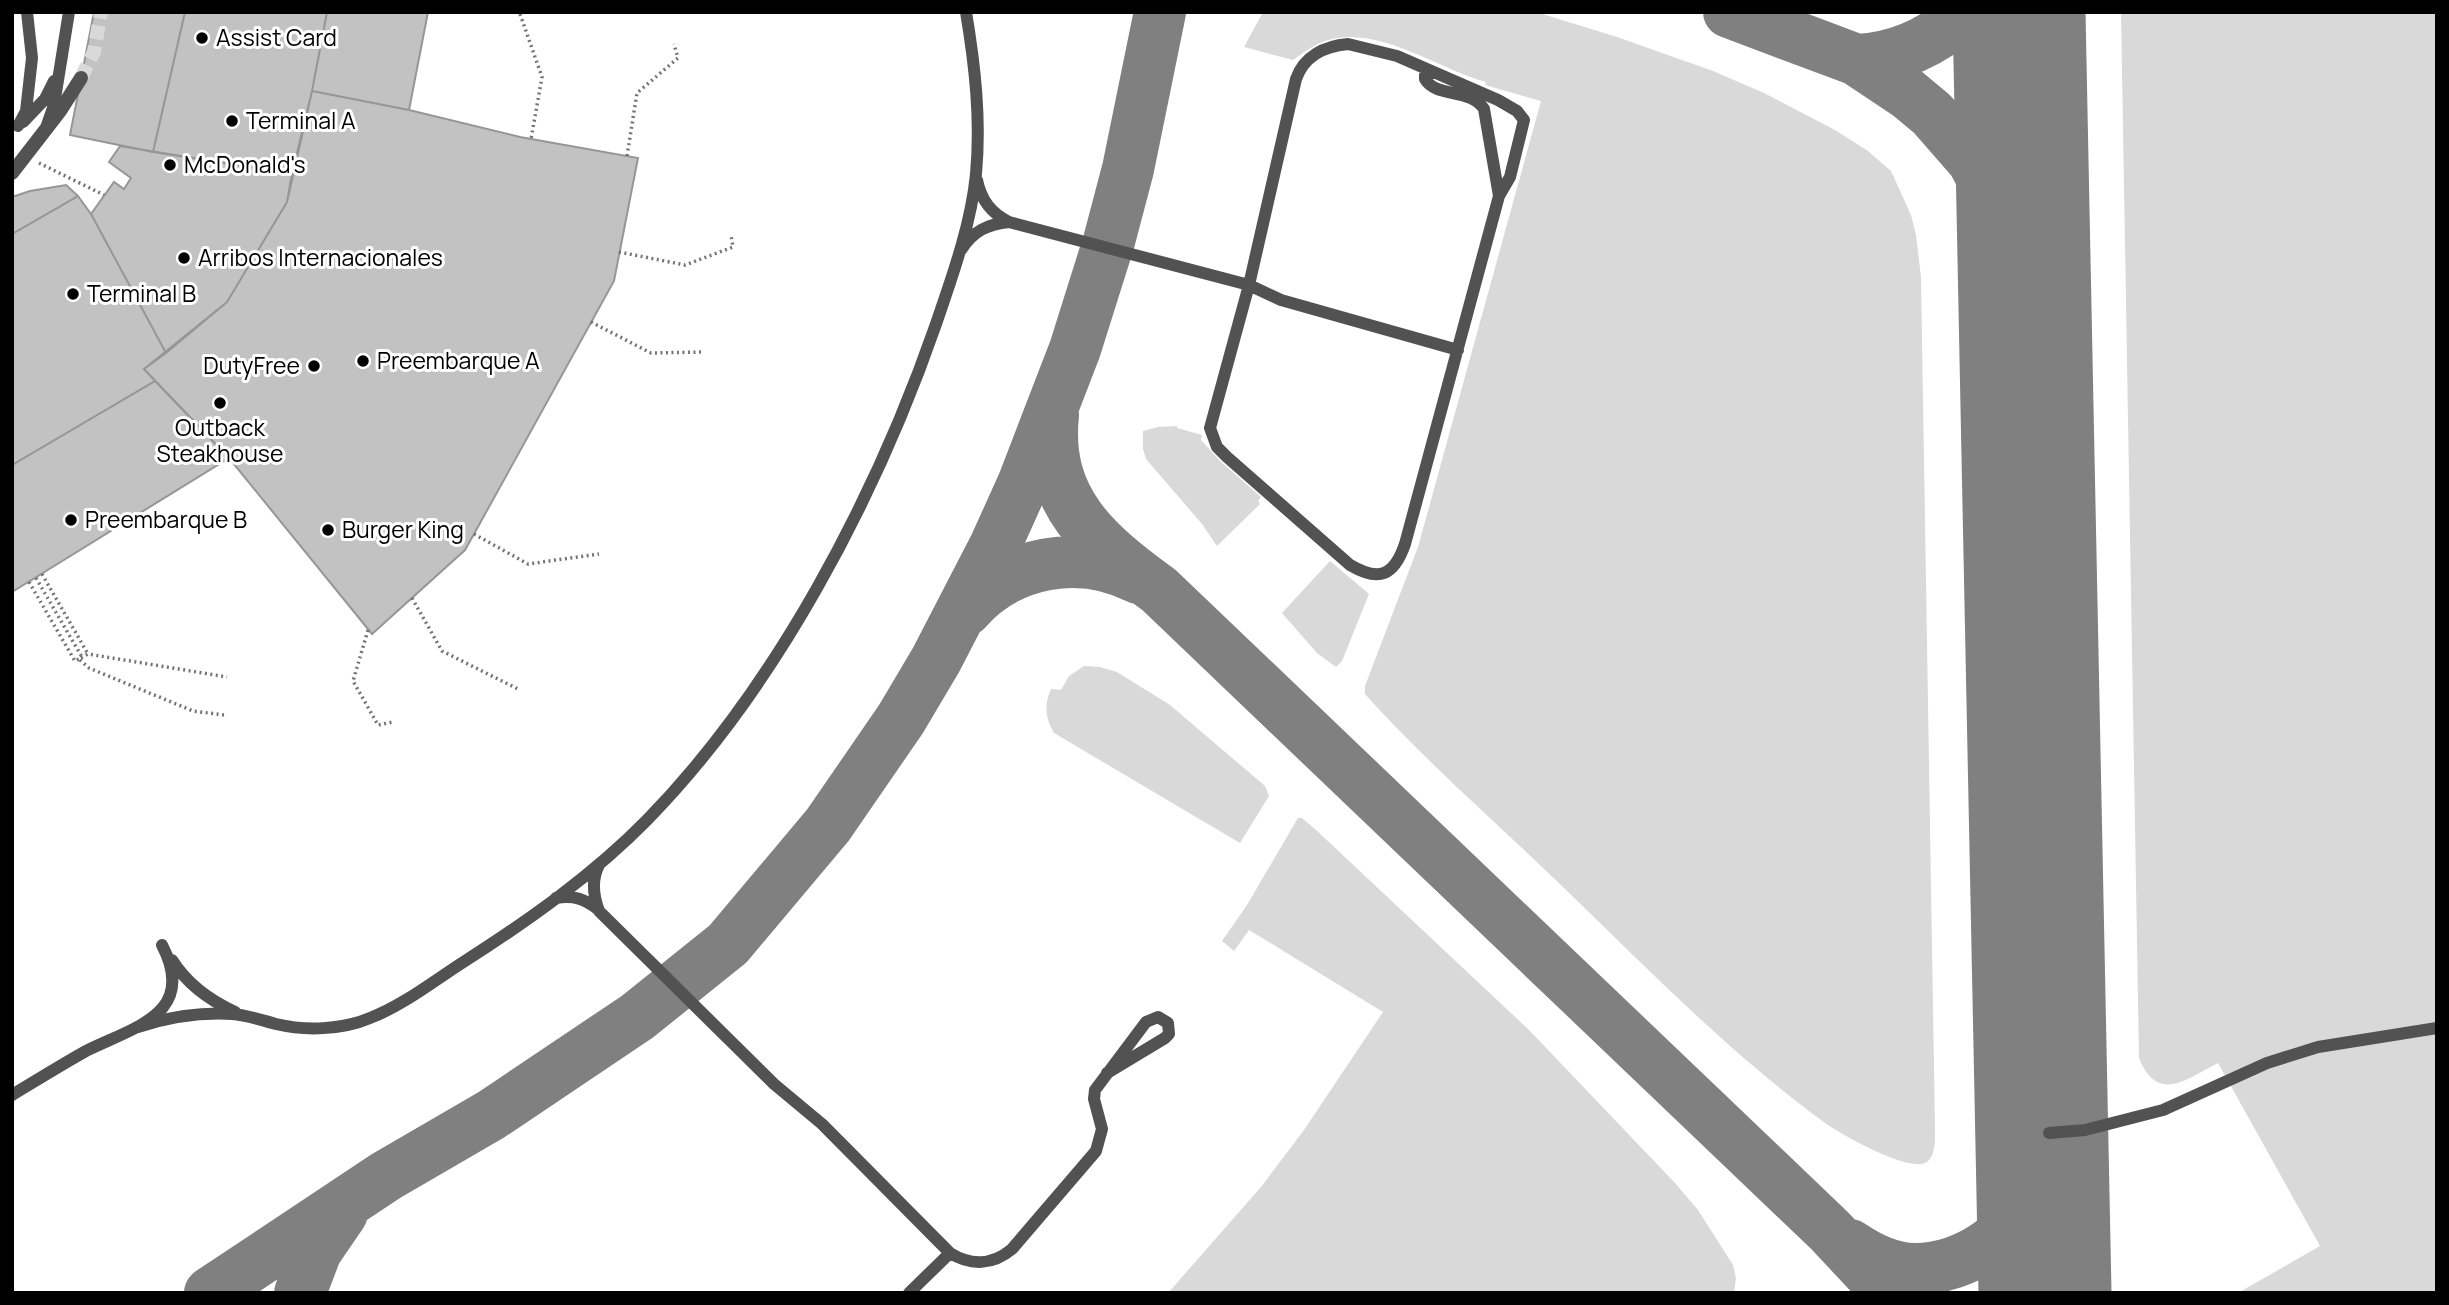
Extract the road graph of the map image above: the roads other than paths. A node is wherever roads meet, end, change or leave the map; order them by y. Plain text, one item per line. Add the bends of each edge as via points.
1 (27, 12) edge
2 (69, 12) edge
3 (966, 12) edge
4 (59, 60) junction
5 (1433, 72) junction
6 (76, 88) tunnel mouth
7 (15, 129) edge
8 (42, 134) junction
9 (12, 173) edge
10 (976, 176) junction
11 (1499, 196) junction
12 (1009, 222) junction
13 (957, 256) junction
14 (1249, 285) junction
15 (1458, 350) junction
16 (602, 860) junction
17 (556, 898) junction
18 (599, 911) junction
19 (258, 1018) junction
20 (138, 1027) junction
21 (2437, 1028) edge
22 (1107, 1073) junction
23 (12, 1095) edge
24 (2049, 1133) dead end
25 (950, 1253) junction
26 (909, 1293) edge

1 - 7 lane via 32,58 28,102
2 - 4 lane
3 - 10 lane via 978,100
4 - 7 lane via 45,99
4 - 8 lane via 54,105
5 - 11 lane via 1425,75 1430,86 1474,98 1484,108
5 - 11 lane via 1497,100 1524,120 1510,177
5 - 14 lane via 1397,56 1348,44 1322,49 1303,66 1296,79
6 - 8 street
8 - 9 street
10 - 12 lane via 990,210
10 - 13 lane
11 - 15 lane
12 - 13 lane via 981,229
12 - 14 lane
13 - 16 lane via 895,432 820,581 718,737 645,822
14 - 15 lane via 1281,300
14 - 15 lane via 1210,428 1212,438 1227,457 1363,573 1374,575 1393,568 1399,560
16 - 17 lane
16 - 18 lane via 593,887
17 - 18 lane via 577,898
17 - 19 lane via 367,1020 309,1028
18 - 25 lane
19 - 20 lane via 196,1014
19 - 20 lane via 237,1013 202,994 162,944 173,969 169,995 162,1009
20 - 23 lane
21 - 24 lane via 2318,1047 2267,1063 2163,1110
22 - 22 lane via 1165,1038 1168,1023 1158,1017 1146,1022
22 - 25 lane via 1095,1090 1101,1129 1090,1159 1003,1256 982,1263
25 - 26 lane

